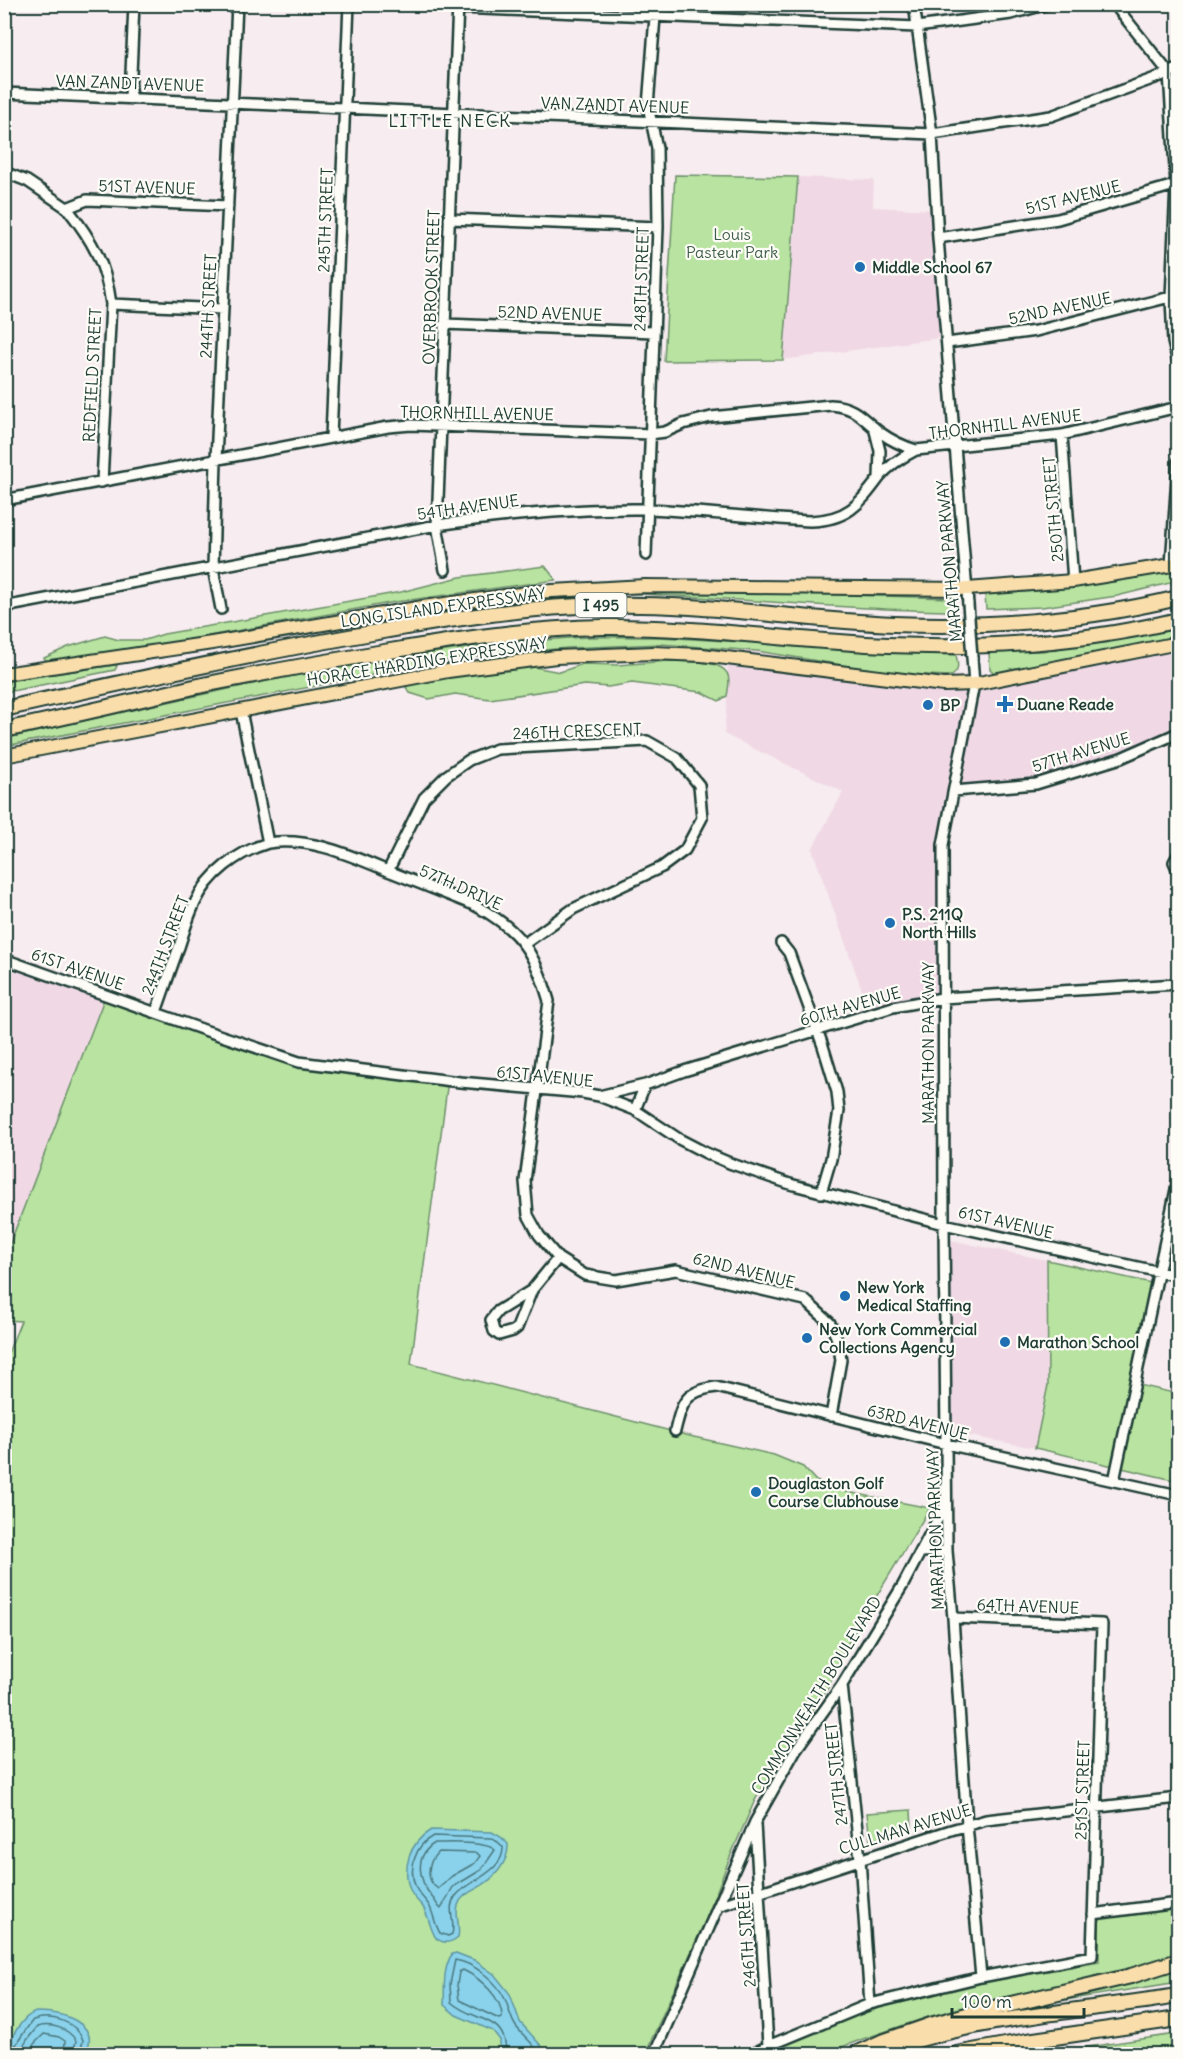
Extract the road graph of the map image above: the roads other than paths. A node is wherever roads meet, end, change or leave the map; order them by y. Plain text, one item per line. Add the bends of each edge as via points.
1 (134, 4) edge
2 (237, 4) edge
3 (349, 4) edge
4 (656, 4) edge
5 (914, 4) edge
6 (1048, 4) edge
7 (1114, 4) edge
8 (458, 6) edge
9 (655, 17) junction
10 (917, 27) junction
11 (1179, 68) edge
12 (1169, 73) junction
13 (4, 93) edge
14 (130, 97) junction
15 (232, 102) junction
16 (344, 110) junction
17 (453, 114) junction
18 (650, 122) junction
19 (932, 134) junction
20 (4, 172) edge
21 (1177, 184) edge
22 (228, 206) junction
23 (67, 208) junction
24 (449, 219) junction
25 (658, 227) junction
26 (938, 238) junction
27 (1174, 296) edge
28 (111, 304) junction
29 (223, 309) junction
30 (444, 324) junction
31 (654, 332) junction
32 (947, 343) junction
33 (1179, 363) edge
34 (1179, 407) edge
35 (440, 426) junction
36 (874, 428) junction
37 (650, 434) junction
38 (1062, 435) junction
39 (331, 437) junction
40 (955, 446) junction
41 (916, 450) junction
42 (216, 460) junction
43 (1179, 462) edge
44 (879, 478) junction
45 (102, 482) junction
46 (4, 500) edge
47 (647, 509) junction
48 (437, 525) junction
49 (646, 555) dead end
50 (1174, 565) edge
51 (213, 568) junction
52 (445, 570) dead end
53 (1074, 581) junction
54 (967, 589) junction
55 (1179, 598) edge
56 (4, 607) edge
57 (221, 609) dead end
58 (1179, 620) edge
59 (1179, 643) edge
60 (4, 674) edge
61 (974, 684) junction
62 (4, 708) edge
63 (241, 711) junction
64 (4, 731) edge
65 (1179, 733) edge
66 (4, 756) edge
67 (954, 791) junction
68 (268, 843) junction
69 (1179, 855) edge
70 (388, 871) junction
71 (1179, 871) edge
72 (781, 944) dead end
73 (524, 945) junction
74 (4, 958) edge
75 (1179, 984) edge
76 (942, 998) junction
77 (156, 1012) junction
78 (817, 1032) junction
79 (645, 1085) junction
80 (538, 1090) junction
81 (599, 1096) junction
82 (635, 1110) junction
83 (1179, 1180) edge
84 (821, 1193) junction
85 (944, 1224) junction
86 (558, 1258) junction
87 (1159, 1272) junction
88 (1179, 1276) edge
89 (532, 1290) junction
90 (831, 1416) junction
91 (675, 1431) dead end
92 (946, 1444) junction
93 (1113, 1481) junction
94 (1179, 1495) edge
95 (946, 1503) junction
96 (947, 1551) junction
97 (921, 1552) junction
98 (953, 1618) junction
99 (1102, 1624) joint
100 (842, 1684) junction
101 (1179, 1798) edge
102 (1097, 1808) junction
103 (755, 1822) junction
104 (967, 1825) junction
105 (860, 1859) junction
106 (758, 1892) junction
107 (1179, 1904) edge
108 (718, 1906) junction
109 (1093, 1914) junction
110 (1179, 1961) edge
111 (981, 1977) junction
112 (1179, 1996) edge
113 (870, 2004) junction
114 (1179, 2019) edge
115 (768, 2046) junction
116 (654, 2055) edge
117 (753, 2055) edge
118 (855, 2055) edge
119 (873, 2055) edge
120 (957, 2055) edge

1 - 14 street
2 - 15 street, 244TH STREET
3 - 16 street, 245TH STREET
4 - 9 street, 248TH STREET
5 - 10 street, MARATHON PARKWAY
6 - 10 street via 1011,15
7 - 12 street
8 - 9 street
8 - 17 street, OVERBROOK STREET
9 - 10 street
9 - 18 street, 248TH STREET
10 - 19 street, MARATHON PARKWAY
11 - 12 street, VAN ZANDT AVENUE
12 - 19 street, VAN ZANDT AVENUE via 1051,116
12 - 21 street
13 - 14 street, VAN ZANDT AVENUE
14 - 15 street, VAN ZANDT AVENUE
15 - 16 street, VAN ZANDT AVENUE
15 - 22 street, 244TH STREET
16 - 17 street, VAN ZANDT AVENUE
16 - 39 street, 245TH STREET
17 - 18 street, VAN ZANDT AVENUE
17 - 24 street, OVERBROOK STREET
18 - 19 street, VAN ZANDT AVENUE
18 - 25 street, 248TH STREET via 658,158
19 - 26 street, MARATHON PARKWAY
20 - 23 street via 27,181
21 - 26 street, 51ST AVENUE via 1058,219
21 - 27 street
22 - 23 street, 51ST AVENUE via 87,200
22 - 29 street, 244TH STREET
23 - 28 street, REDFIELD STREET via 96,249
24 - 25 street
24 - 30 street, OVERBROOK STREET
25 - 31 street, 248TH STREET
26 - 32 street, MARATHON PARKWAY
27 - 32 street, 52ND AVENUE via 1036,332
27 - 33 street via 1173,342
28 - 29 street
28 - 45 street, REDFIELD STREET
29 - 42 street, 244TH STREET
30 - 31 street, 52ND AVENUE
30 - 35 street, OVERBROOK STREET
31 - 37 street, 248TH STREET
32 - 40 street, MARATHON PARKWAY
34 - 38 street, THORNHILL AVENUE
35 - 37 street, THORNHILL AVENUE
35 - 39 street, THORNHILL AVENUE via 388,426
35 - 48 street, OVERBROOK STREET
36 - 37 street, THORNHILL AVENUE via 856,412 831,405 711,417
36 - 41 street, THORNHILL AVENUE via 894,442
36 - 44 street via 880,452
37 - 47 street, 248TH STREET
38 - 40 street, THORNHILL AVENUE
38 - 53 street, 250TH STREET
39 - 42 street, THORNHILL AVENUE
40 - 41 street, THORNHILL AVENUE
40 - 54 street, MARATHON PARKWAY
41 - 44 street, 54TH AVENUE via 897,460
42 - 45 street, THORNHILL AVENUE
42 - 51 street, 244TH STREET
43 - 50 street
44 - 47 street, 54TH AVENUE via 856,506 818,521
45 - 46 street, THORNHILL AVENUE
47 - 48 street, 54TH AVENUE via 540,513
47 - 49 street, 248TH STREET
48 - 51 street, 54TH AVENUE
48 - 52 street, OVERBROOK STREET
50 - 53 main road
51 - 56 street, 54TH AVENUE
51 - 57 street, 244TH STREET
53 - 54 main road
54 - 60 main road via 645,586 534,592
54 - 61 street, MARATHON PARKWAY, bridge
55 - 62 highway, LONG ISLAND EXPRESSWAY / I 495 via 1082,616 959,625 872,623 669,606 544,608 308,644
58 - 64 highway, I 495 via 1086,638 958,646 887,645 663,628 546,630 483,636 310,665
59 - 61 main road, HORACE HARDING EXPRESSWAY
61 - 63 main road, HORACE HARDING EXPRESSWAY via 926,684 702,655 602,654 448,671
61 - 67 street, MARATHON PARKWAY
63 - 66 main road, HORACE HARDING EXPRESSWAY
63 - 68 street
65 - 67 street, 57TH AVENUE via 1121,758 1036,784
67 - 76 street, MARATHON PARKWAY via 943,845
68 - 70 street, 57TH DRIVE via 318,844
68 - 77 street, 244TH STREET via 225,866 199,896
69 - 71 street via 1174,862
70 - 73 street, 57TH DRIVE via 474,905 513,930
70 - 73 street, 246TH CRESCENT via 424,798 469,760 497,749 647,741 677,758 699,785 702,818 685,850 662,867 573,909
72 - 78 street via 789,953
73 - 80 street, 57TH DRIVE via 541,974 549,1002
74 - 77 street, 61ST AVENUE
75 - 76 street, 60TH AVENUE
76 - 78 street, 60TH AVENUE via 876,1012
76 - 85 street, MARATHON PARKWAY
77 - 80 street, 61ST AVENUE via 299,1062
78 - 79 street, 60TH AVENUE
78 - 84 street via 837,1092 838,1111
79 - 81 street, 60TH AVENUE
79 - 82 street
80 - 81 street, 61ST AVENUE
80 - 86 street, 62ND AVENUE via 525,1201 539,1235
81 - 82 street, 61ST AVENUE
82 - 84 street, 61ST AVENUE via 706,1153
83 - 87 street
84 - 85 street, 61ST AVENUE
85 - 87 street, 61ST AVENUE
85 - 92 street, MARATHON PARKWAY
86 - 89 street
86 - 90 street, 62ND AVENUE via 585,1275 616,1280 676,1270 805,1300 830,1323 838,1341 841,1360
87 - 88 street, 61ST AVENUE
87 - 93 street
89 - 89 street via 494,1315 492,1326 499,1335 517,1328
90 - 91 street, 63RD AVENUE via 716,1388 700,1389 688,1396
90 - 92 street, 63RD AVENUE
92 - 93 street, 63RD AVENUE
92 - 95 street, MARATHON PARKWAY
93 - 94 street, 63RD AVENUE
95 - 96 street, MARATHON PARKWAY
95 - 97 street, COMMONWEALTH BOULEVARD
96 - 97 street
96 - 98 street, MARATHON PARKWAY
97 - 100 street, COMMONWEALTH BOULEVARD
98 - 99 street, 64TH AVENUE
98 - 104 street, MARATHON PARKWAY
99 - 102 street, 251ST STREET
100 - 103 street, COMMONWEALTH BOULEVARD via 795,1750
100 - 105 street, 247TH STREET
101 - 102 street, CULLMAN AVENUE
102 - 104 street, CULLMAN AVENUE
102 - 109 street, 251ST STREET
103 - 106 street, 246TH STREET
103 - 108 street, COMMONWEALTH BOULEVARD
104 - 105 street, CULLMAN AVENUE
104 - 111 street, MARATHON PARKWAY
105 - 106 street, CULLMAN AVENUE
105 - 113 street, 247TH STREET
106 - 108 street, CULLMAN AVENUE
106 - 115 street, 246TH STREET
107 - 109 street
108 - 116 street, COMMONWEALTH BOULEVARD
109 - 111 street, 251ST STREET via 1092,1956
110 - 118 highway via 1131,1977 951,2019
111 - 113 street
112 - 119 highway via 1028,2017 906,2043
113 - 115 street
114 - 120 highway
115 - 117 street

